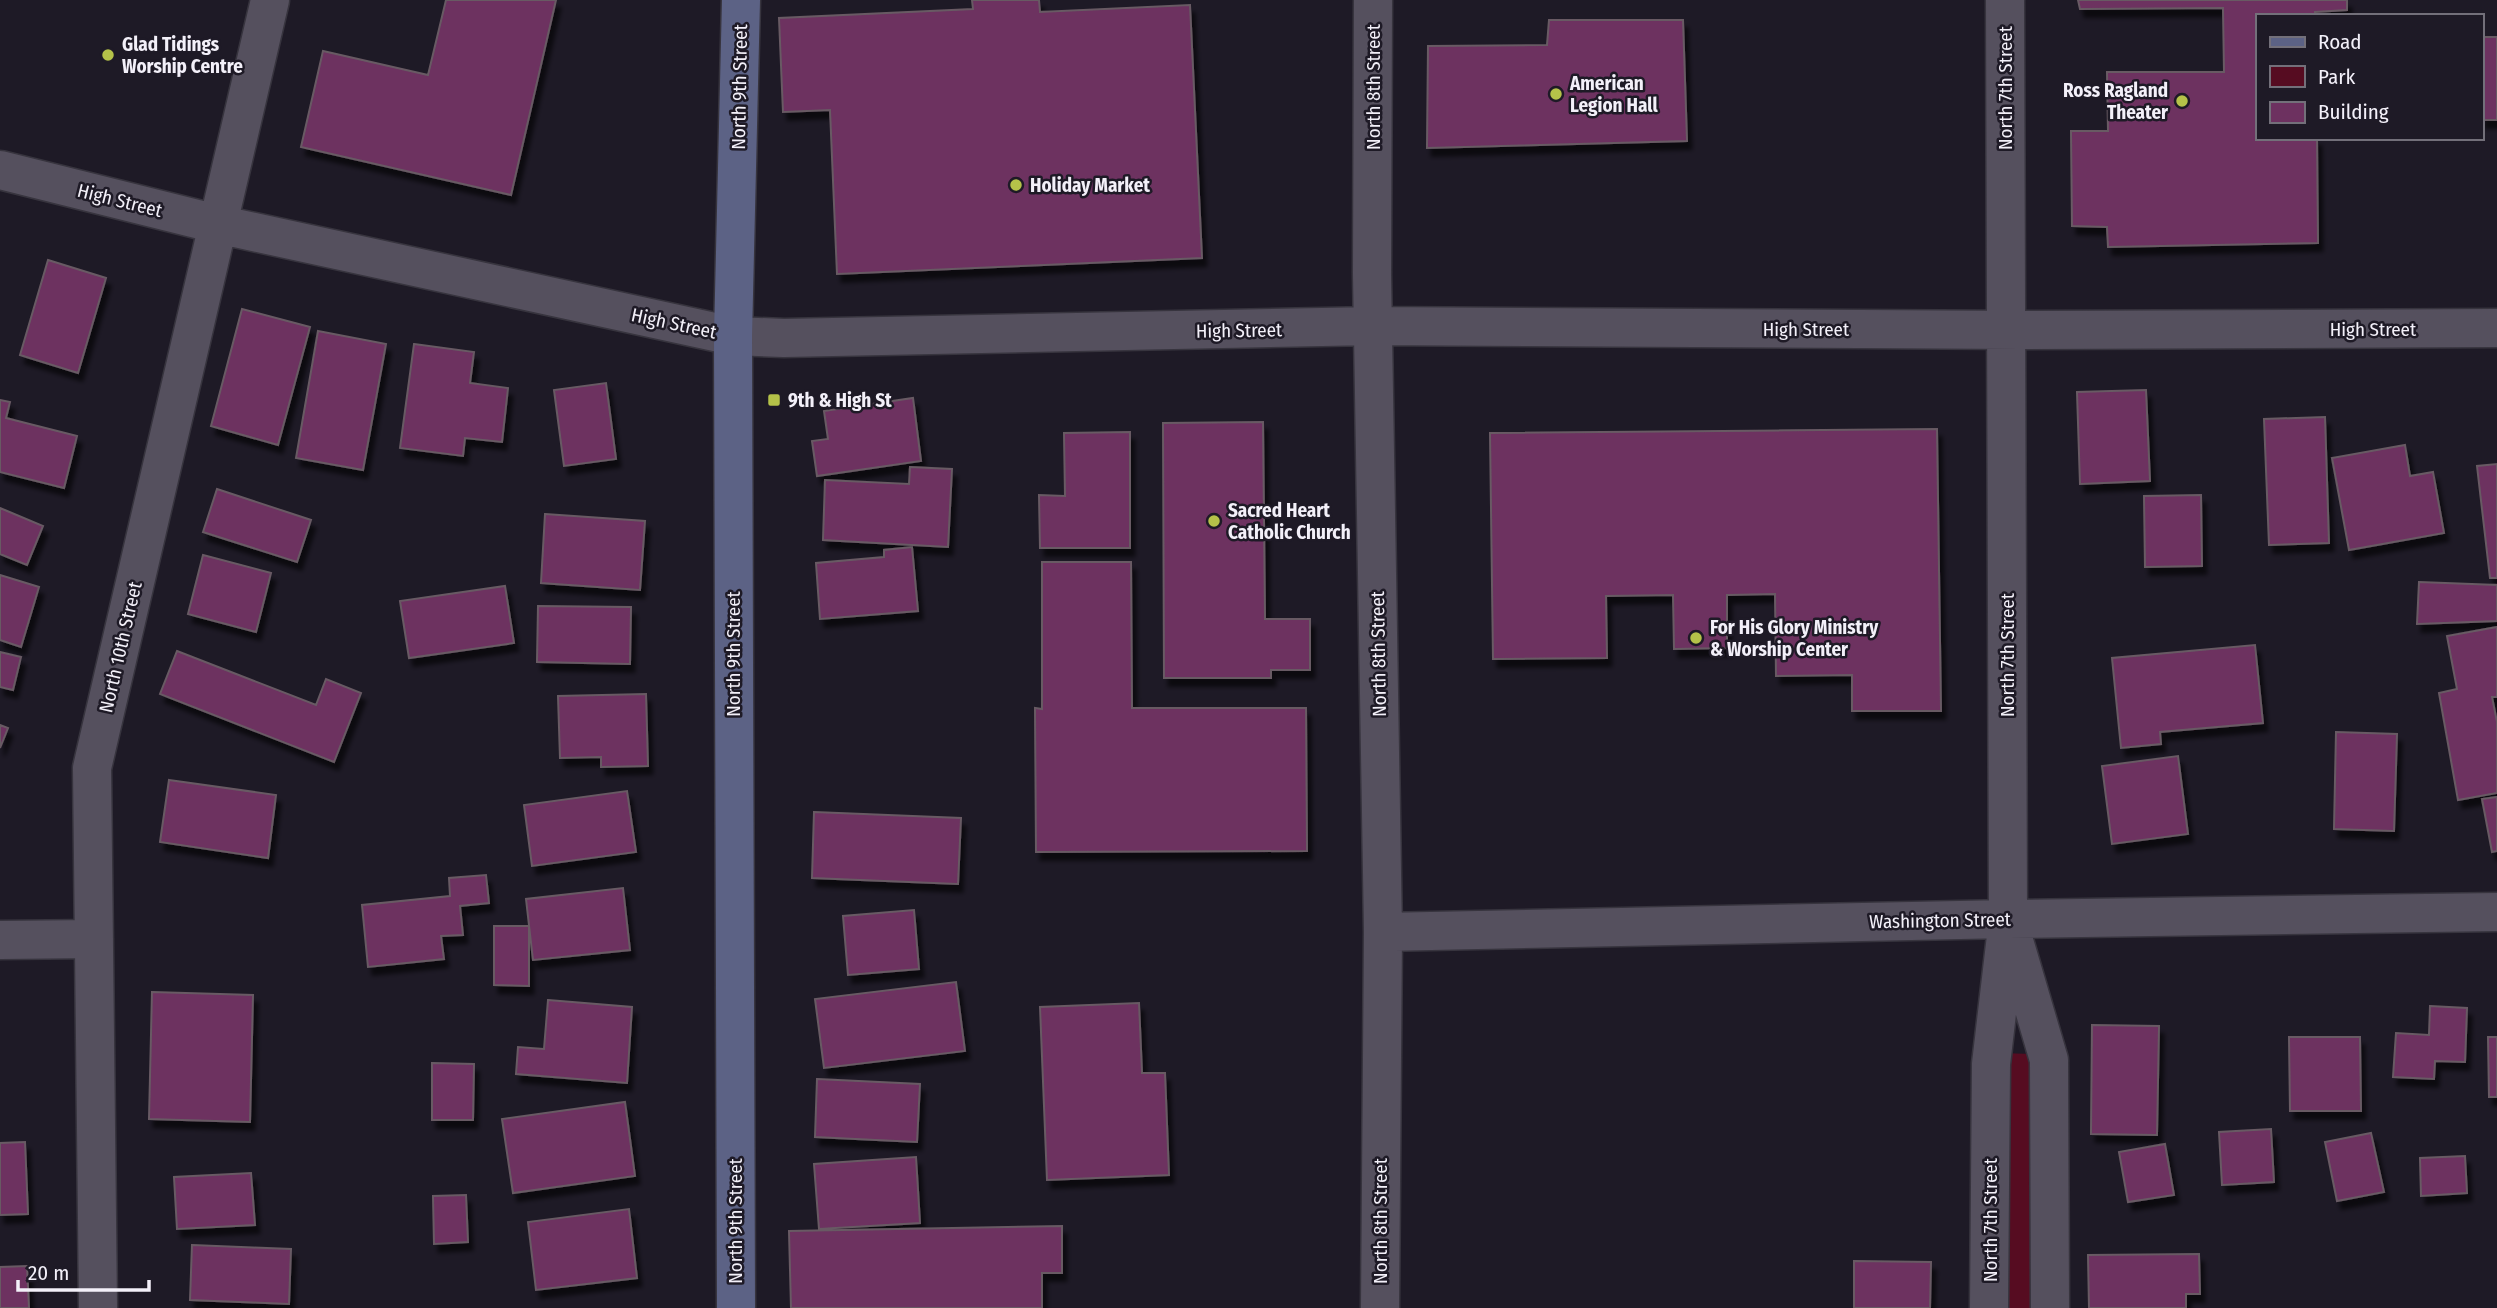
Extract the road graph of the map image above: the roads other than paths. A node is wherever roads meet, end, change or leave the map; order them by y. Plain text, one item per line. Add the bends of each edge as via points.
1 (270, 0) edge
2 (741, 0) edge
3 (1373, 0) edge
4 (2005, 0) edge
5 (0, 170) edge
6 (217, 224) junction
7 (1373, 326) junction
8 (2497, 328) edge
9 (2006, 330) junction
10 (733, 336) junction
11 (2497, 912) edge
12 (2008, 919) junction
13 (1383, 932) junction
14 (94, 939) junction
15 (0, 940) edge
16 (98, 1308) edge
17 (736, 1308) edge
18 (1380, 1308) edge
19 (1989, 1308) edge
20 (2050, 1308) edge

1 - 6 street, North 10th Street
2 - 10 main road, North 9th Street
3 - 7 street, North 8th Street
4 - 9 street, North 7th Street
5 - 6 street, High Street
6 - 10 street, High Street
6 - 14 street, North 10th Street via 92,768
7 - 9 street, High Street
7 - 10 street, High Street
7 - 13 street, North 8th Street
8 - 9 street, High Street
9 - 12 street, North 7th Street
10 - 17 main road, North 9th Street
11 - 12 street, Washington Street
12 - 13 street, Washington Street
12 - 19 street, North 7th Street via 1991,1064
12 - 20 street via 2049,1060
13 - 18 street, North 8th Street
14 - 15 street
14 - 16 street, North 10th Street

